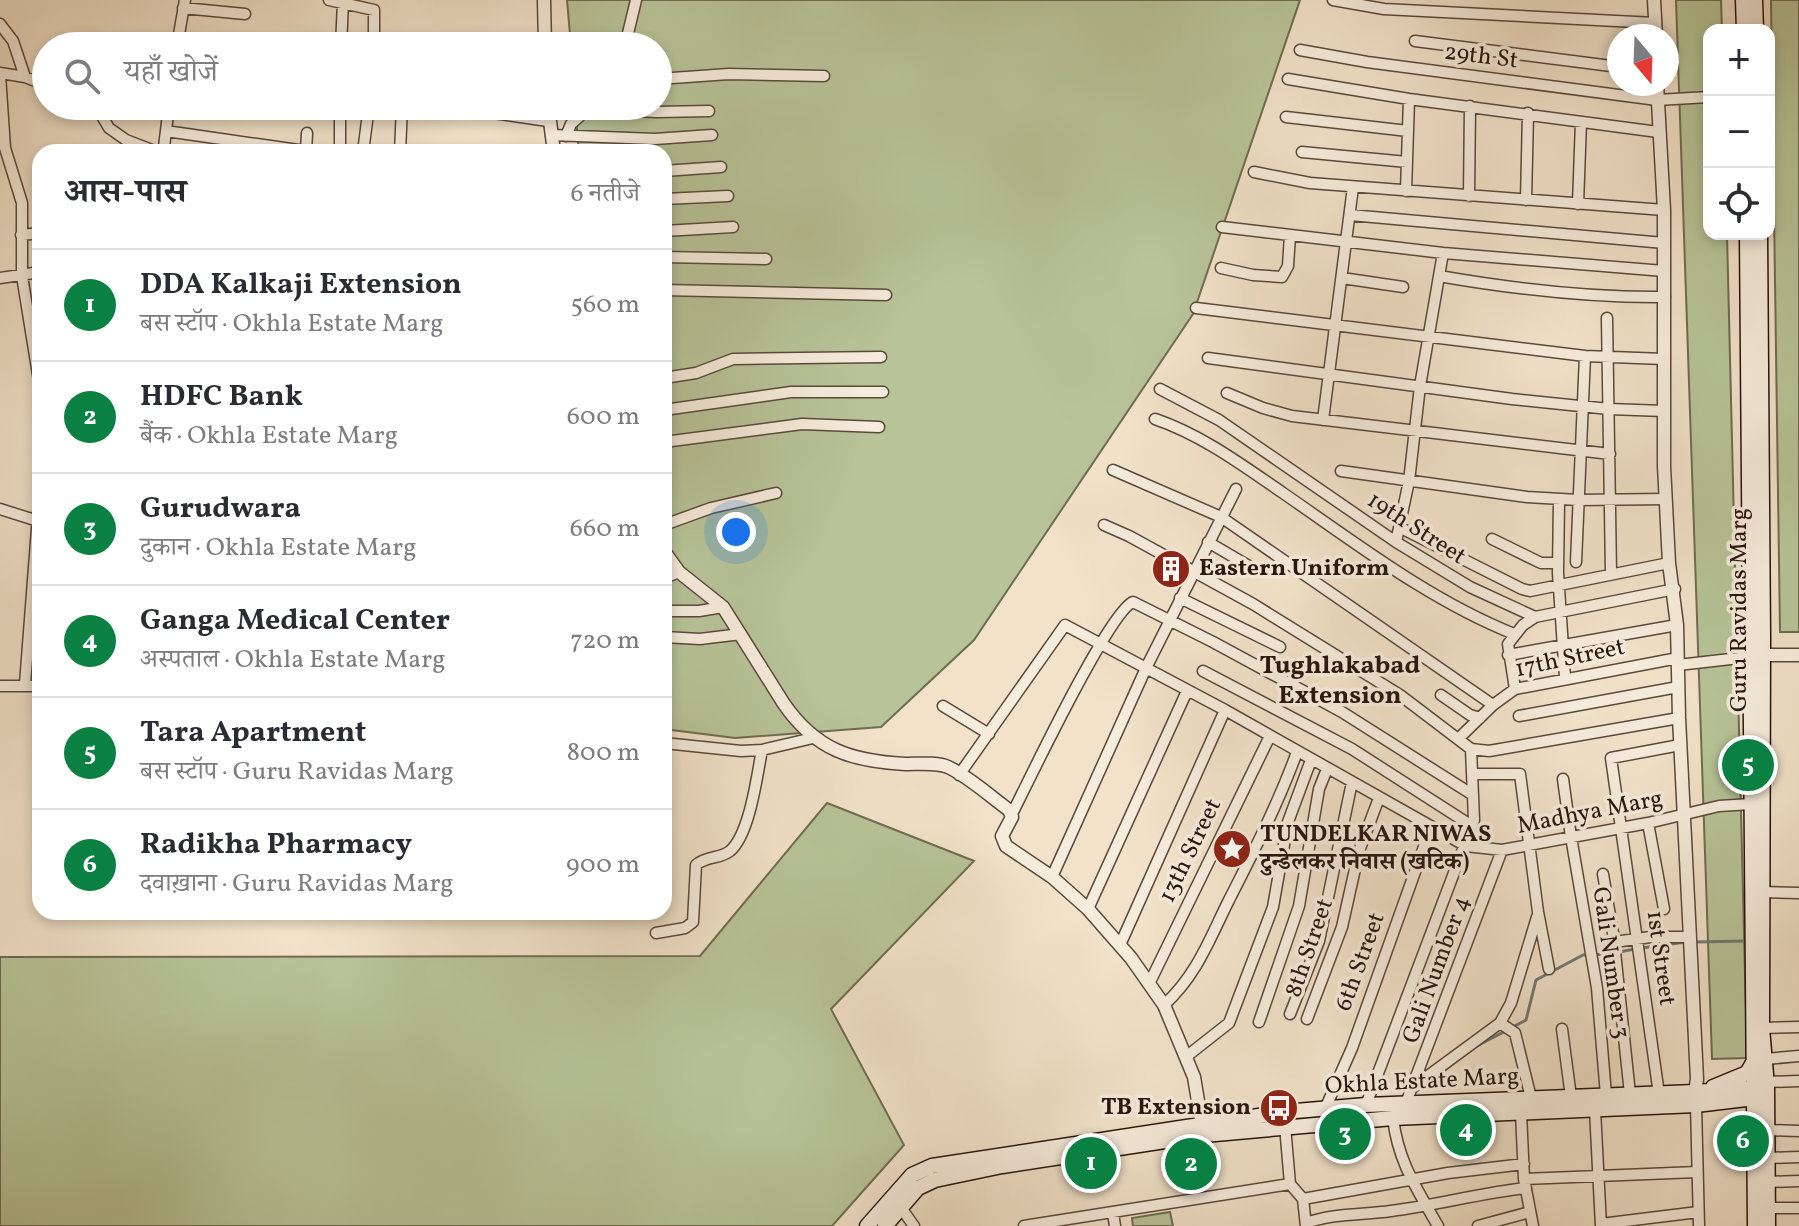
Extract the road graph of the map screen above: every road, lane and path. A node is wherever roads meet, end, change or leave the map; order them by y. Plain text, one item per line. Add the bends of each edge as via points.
1 (329, 0) edge
2 (544, 0) edge
3 (636, 0) edge
4 (1333, 0) edge
5 (1654, 0) edge
6 (1743, 0) edge
7 (1755, 0) edge
8 (343, 2) edge
9 (184, 4) edge
10 (245, 14) dead end
11 (0, 24) edge
12 (1655, 24) edge
13 (1744, 24) edge
14 (1756, 24) edge
15 (1607, 26) edge
16 (179, 32) edge
17 (342, 32) edge
18 (375, 32) edge
19 (545, 32) edge
20 (628, 32) edge
21 (1415, 41) dead end
22 (1300, 50) dead end
23 (1607, 65) edge
24 (0, 74) edge
25 (824, 76) dead end
26 (25, 77) junction
27 (672, 78) edge
28 (1288, 79) dead end
29 (32, 80) edge
30 (1657, 96) edge
31 (1703, 97) edge
32 (1409, 99) junction
33 (1657, 100) junction
34 (1470, 106) junction
35 (709, 111) dead end
36 (672, 112) edge
37 (1528, 113) junction
38 (1286, 117) dead end
39 (104, 120) edge
40 (167, 120) edge
41 (340, 120) edge
42 (367, 120) edge
43 (401, 120) edge
44 (541, 120) edge
45 (575, 120) edge
46 (548, 121) joint
47 (1581, 122) junction
48 (166, 131) junction
49 (1408, 131) junction
50 (1658, 132) junction
51 (307, 133) dead end
52 (551, 135) junction
53 (712, 135) dead end
54 (566, 136) junction
55 (136, 144) edge
56 (164, 144) edge
57 (226, 144) edge
58 (308, 144) edge
59 (340, 144) edge
60 (364, 144) edge
61 (400, 144) edge
62 (553, 144) edge
63 (1302, 152) dead end
64 (1407, 162) junction
65 (721, 167) dead end
66 (672, 170) edge
67 (1254, 172) dead end
68 (1353, 187) junction
69 (1406, 191) junction
70 (728, 196) dead end
71 (1469, 196) junction
72 (672, 199) edge
73 (1526, 200) junction
74 (1578, 204) junction
75 (1664, 210) junction
76 (1350, 215) junction
77 (733, 227) dead end
78 (1222, 227) dead end
79 (672, 231) edge
80 (32, 234) edge
81 (21, 235) junction
82 (1290, 235) junction
83 (1747, 240) edge
84 (1760, 240) edge
85 (1346, 241) junction
86 (1664, 243) junction
87 (1443, 253) junction
88 (672, 257) edge
89 (766, 259) dead end
90 (1221, 268) dead end
91 (1664, 271) junction
92 (32, 274) edge
93 (22, 276) junction
94 (1439, 276) junction
95 (0, 278) edge
96 (1342, 278) junction
97 (1403, 287) dead end
98 (672, 290) edge
99 (886, 295) dead end
100 (1665, 297) junction
101 (1196, 308) dead end
102 (32, 311) edge
103 (1607, 318) dead end
104 (1337, 325) junction
105 (1428, 337) junction
106 (1585, 356) junction
107 (881, 357) dead end
108 (1208, 358) dead end
109 (1608, 358) junction
110 (1664, 359) junction
111 (1329, 373) junction
112 (672, 377) edge
113 (1420, 386) junction
114 (1160, 389) dead end
115 (883, 392) dead end
116 (1227, 393) dead end
117 (1581, 406) junction
118 (672, 409) edge
119 (1609, 409) junction
120 (1664, 411) junction
121 (1155, 419) dead end
122 (1323, 420) junction
123 (879, 427) dead end
124 (1416, 432) junction
125 (672, 441) edge
126 (1580, 450) junction
127 (1610, 454) junction
128 (1113, 470) dead end
129 (1341, 471) dead end
130 (1409, 481) junction
131 (1236, 489) dead end
132 (776, 493) dead end
133 (1666, 499) junction
134 (1559, 500) junction
135 (1578, 500) junction
136 (1611, 500) junction
137 (0, 509) edge
138 (1221, 517) junction
139 (32, 519) edge
140 (672, 522) edge
141 (1104, 525) dead end
142 (1401, 528) junction
143 (1492, 539) dead end
144 (1208, 542) junction
145 (1396, 542) junction
146 (672, 562) edge
147 (1576, 562) dead end
148 (1558, 563) junction
149 (1669, 563) junction
150 (1254, 569) dead end
151 (679, 572) junction
152 (1193, 572) junction
153 (1611, 574) junction
154 (672, 575) edge
155 (1560, 585) junction
156 (1675, 589) junction
157 (1180, 598) junction
158 (32, 605) edge
159 (723, 607) junction
160 (672, 611) edge
161 (1563, 613) junction
162 (1535, 617) junction
163 (1170, 620) junction
164 (1677, 625) junction
165 (741, 634) junction
166 (1514, 634) junction
167 (672, 637) edge
168 (1100, 645) junction
169 (1562, 646) junction
170 (1280, 647) dead end
171 (1508, 655) junction
172 (1799, 655) edge
173 (1756, 656) junction
174 (1678, 662) junction
175 (1146, 668) junction
176 (1203, 671) dead end
177 (1565, 678) junction
178 (25, 684) junction
179 (32, 685) edge
180 (0, 686) edge
181 (1678, 687) junction
182 (1515, 689) junction
183 (1187, 691) junction
184 (1441, 695) dead end
185 (1493, 705) junction
186 (943, 706) dead end
187 (1225, 710) junction
188 (1519, 716) dead end
189 (1480, 718) junction
190 (1679, 718) junction
191 (989, 734) junction
192 (1270, 736) junction
193 (813, 738) junction
194 (1458, 739) junction
195 (672, 744) edge
196 (1680, 745) junction
197 (1471, 749) junction
198 (762, 750) junction
199 (1297, 752) junction
200 (1311, 760) junction
201 (1327, 769) junction
202 (1472, 774) junction
203 (959, 775) junction
204 (1563, 779) dead end
205 (1352, 782) junction
206 (1473, 795) junction
207 (1379, 798) junction
208 (1751, 804) junction
209 (1012, 814) junction
210 (1686, 815) junction
211 (1648, 823) junction
212 (1472, 826) junction
213 (1431, 827) junction
214 (1621, 828) junction
215 (1571, 837) junction
216 (1528, 845) junction
217 (1466, 846) junction
218 (1502, 850) junction
219 (1603, 874) dead end
220 (1052, 877) junction
221 (1763, 892) junction
222 (1799, 893) edge
223 (1088, 909) junction
224 (1664, 909) dead end
225 (1538, 912) junction
226 (656, 933) dead end
227 (1690, 937) junction
228 (1637, 938) junction
229 (1614, 942) junction
230 (1120, 945) junction
231 (1549, 969) dead end
232 (1149, 984) junction
233 (1164, 1005) junction
234 (1290, 1014) dead end
235 (1307, 1019) dead end
236 (1259, 1022) dead end
237 (1500, 1023) junction
238 (1799, 1027) edge
239 (1762, 1028) junction
240 (1562, 1029) dead end
241 (1187, 1056) junction
242 (1799, 1056) edge
243 (1760, 1060) junction
244 (1799, 1081) edge
245 (1415, 1086) junction
246 (1762, 1090) junction
247 (1630, 1094) junction
248 (1659, 1094) junction
249 (1606, 1095) junction
250 (1700, 1096) junction
251 (1571, 1097) junction
252 (1531, 1098) junction
253 (1406, 1103) junction
254 (1723, 1103) junction
255 (1366, 1105) junction
256 (1325, 1109) junction
257 (1595, 1110) junction
258 (1521, 1113) junction
259 (1393, 1118) junction
260 (1756, 1119) junction
261 (1285, 1126) junction
262 (1203, 1129) junction
263 (1768, 1130) junction
264 (1799, 1131) edge
265 (1799, 1157) edge
266 (1768, 1158) junction
267 (1524, 1164) junction
268 (1697, 1172) junction
269 (1598, 1177) junction
270 (1412, 1179) junction
271 (1799, 1181) edge
272 (1768, 1182) junction
273 (1525, 1183) junction
274 (1290, 1184) junction
275 (1303, 1199) junction
276 (897, 1203) junction
277 (1426, 1205) junction
278 (1769, 1208) junction
279 (1799, 1208) edge
280 (1530, 1212) junction
281 (1698, 1212) junction
282 (1113, 1213) junction
283 (1306, 1225) edge
284 (1601, 1225) edge
285 (867, 1226) edge
286 (885, 1226) edge
287 (914, 1226) edge
288 (1024, 1226) edge
289 (1115, 1226) edge
290 (1438, 1226) edge
291 (1478, 1226) edge
292 (1533, 1226) edge
293 (1699, 1226) edge
294 (1755, 1226) edge
295 (1768, 1226) edge

1 - 8 street
2 - 19 street
3 - 20 street
4 - 15 street via 1384,9
5 - 12 street
6 - 13 main road
7 - 14 main road
8 - 17 street
8 - 18 street via 371,8 376,13
9 - 10 street
9 - 16 street
11 - 26 street via 13,41
21 - 23 street
22 - 33 street, 29th St
24 - 26 street
24 - 81 street via 5,148 22,203
25 - 27 street
26 - 29 street
28 - 32 street
30 - 33 street
31 - 33 street, 29th St
32 - 34 street
32 - 49 street
33 - 50 street
34 - 37 street
34 - 71 street
35 - 36 street
37 - 47 street
37 - 73 street
38 - 49 street
39 - 55 street
40 - 48 street
41 - 59 street
42 - 60 street
43 - 61 street
44 - 46 street
45 - 54 street
46 - 52 street
47 - 50 street
47 - 74 street
48 - 56 street
48 - 57 street
49 - 64 street
50 - 75 street
51 - 58 street
52 - 54 street
52 - 62 street
53 - 54 street
63 - 64 street
64 - 69 street
65 - 66 street
67 - 68 street
68 - 69 street
68 - 76 street
69 - 71 street
70 - 72 street
71 - 73 street
73 - 74 street
74 - 75 street
75 - 86 street
76 - 85 street
76 - 86 street
77 - 79 street
78 - 82 street
80 - 81 street
81 - 93 street
82 - 85 street
82 - 90 street via 1282,277
83 - 173 main road, Guru Ravidas Marg
84 - 173 main road, Guru Ravidas Marg
85 - 87 street
85 - 96 street
86 - 91 street
87 - 91 street
87 - 94 street
88 - 89 street
91 - 100 street
92 - 93 street
93 - 95 street
93 - 102 street
94 - 100 street via 1519,290
94 - 105 street
96 - 97 street
96 - 104 street
98 - 99 street
100 - 110 street
101 - 104 street
103 - 109 street
104 - 105 street
104 - 111 street
105 - 106 street
105 - 113 street
106 - 109 street
106 - 117 street
107 - 112 street via 733,359
108 - 111 street
109 - 110 street
109 - 119 street
110 - 120 street
111 - 113 street
111 - 122 street
113 - 117 street
113 - 124 street
114 - 145 street, 19th Street via 1219,420
115 - 118 street via 791,392
116 - 122 street via 1263,408
117 - 119 street
117 - 126 street
119 - 120 street
119 - 127 street
120 - 133 street
121 - 166 street via 1218,449 1404,575 1479,620
122 - 124 street
123 - 125 street via 802,424
124 - 126 street
124 - 130 street
126 - 127 street
126 - 135 street
127 - 136 street
128 - 138 street
129 - 130 street
130 - 134 street
130 - 142 street
131 - 138 street
132 - 140 street
133 - 136 street
133 - 149 street
134 - 135 street
134 - 148 street
135 - 136 street
135 - 147 street
136 - 153 street
137 - 139 street
138 - 144 street
138 - 185 street
141 - 152 street
142 - 145 street
142 - 155 street via 1522,589
143 - 148 street via 1541,563
144 - 150 street
144 - 152 street
145 - 162 street, 19th Street via 1470,587
146 - 151 street
148 - 155 street
149 - 153 street
149 - 156 street
151 - 154 street
151 - 159 street
152 - 157 street
152 - 194 street via 1353,665
153 - 155 street
155 - 161 street
156 - 161 street
156 - 164 street
157 - 163 street
157 - 170 street
158 - 178 street
159 - 160 street
159 - 165 street
161 - 162 street
161 - 169 street
162 - 166 street
163 - 168 street via 1133,602
163 - 175 street
163 - 206 street via 1342,712
164 - 169 street
164 - 174 street
165 - 167 street
165 - 193 street via 795,720
166 - 171 street
168 - 175 street, Madhya Marg
168 - 191 street, Madhya Marg via 1062,627
168 - 209 street
169 - 171 street
169 - 177 street
171 - 182 street
172 - 173 street
173 - 174 street, 17th Street
173 - 208 main road, Guru Ravidas Marg
173 - 221 main road, Guru Ravidas Marg
174 - 177 street, 17th Street
174 - 181 street
175 - 183 street, Madhya Marg
175 - 220 street
176 - 212 street via 1352,749
177 - 182 street, 17th Street
178 - 179 street
178 - 180 street
181 - 188 street
181 - 190 street
182 - 185 street, 17th Street
183 - 187 street, Madhya Marg
183 - 223 street
184 - 189 street
185 - 189 street, 17th Street
186 - 191 street
187 - 192 street, Madhya Marg
187 - 230 street
189 - 194 street, 17th Street
190 - 196 street
190 - 197 street via 1489,751
191 - 203 street
192 - 199 street, Madhya Marg
192 - 232 street, 13th Street
193 - 198 street
193 - 203 street via 871,762 947,766
194 - 197 street
195 - 198 street
196 - 210 street
196 - 214 street, 1st Street via 1611,758
197 - 202 street
198 - 226 street via 735,846 696,865 693,922
199 - 200 street, Madhya Marg
199 - 233 street via 1281,797 1206,952 1180,992
200 - 201 street, Madhya Marg
200 - 241 street via 1288,822 1273,907 1229,1023
201 - 205 street, Madhya Marg
201 - 236 street via 1299,906
202 - 206 street
202 - 216 street via 1520,774
203 - 209 street
204 - 215 street, Gali Number 3
205 - 207 street, Madhya Marg
205 - 234 street via 1319,941
206 - 212 street
207 - 213 street, Madhya Marg
207 - 235 street, 8th Street via 1359,851 1342,927
208 - 210 street, Madhya Marg
208 - 243 main road, Guru Ravidas Marg
209 - 220 street via 1002,836 1006,846
210 - 211 street, Madhya Marg
210 - 227 street
211 - 214 street, Madhya Marg
211 - 224 street
212 - 217 street
213 - 217 street, Madhya Marg
213 - 256 street, 6th Street
214 - 215 street, Madhya Marg
214 - 228 street, 1st Street
215 - 216 street, Madhya Marg
215 - 249 street, Gali Number 3 via 1597,988
216 - 218 street, Madhya Marg
216 - 225 street
217 - 218 street, Madhya Marg
217 - 255 street
218 - 245 street, Gali Number 4
219 - 229 street
220 - 223 street
221 - 222 street
221 - 239 main road, Guru Ravidas Marg
223 - 230 street
225 - 231 street
225 - 237 street
227 - 228 street
227 - 250 street
228 - 229 street
228 - 248 street, 1st Street
229 - 247 street
230 - 232 street
232 - 233 street
233 - 241 street
237 - 245 street
237 - 252 street via 1515,1033
238 - 239 street
239 - 243 main road, Guru Ravidas Marg
240 - 251 street
241 - 262 street
242 - 243 street
243 - 246 main road, Guru Ravidas Marg
243 - 250 main road via 1747,1073
244 - 246 street
245 - 253 street, Gali Number 4
246 - 250 main road, Okhla Estate Marg
246 - 254 main road, Okhla Estate Marg
246 - 260 main road, Guru Ravidas Marg
246 - 263 main road, Guru Ravidas Marg
247 - 248 main road, Okhla Estate Marg
247 - 249 main road, Okhla Estate Marg
248 - 250 main road, Okhla Estate Marg
249 - 251 main road, Okhla Estate Marg
250 - 254 main road, Okhla Estate Marg
250 - 257 main road, Okhla Estate Marg
250 - 268 street
251 - 252 main road, Okhla Estate Marg
252 - 253 main road, Okhla Estate Marg
253 - 255 main road, Okhla Estate Marg
254 - 260 main road
255 - 256 main road, Okhla Estate Marg
256 - 262 main road, Okhla Estate Marg
257 - 258 main road, Okhla Estate Marg
257 - 269 street
258 - 259 main road, Okhla Estate Marg
258 - 267 street
259 - 261 main road, Okhla Estate Marg
259 - 270 street via 1396,1144
260 - 294 main road, Guru Ravidas Marg
261 - 262 main road, Okhla Estate Marg
261 - 274 street
262 - 276 main road, Okhla Estate Marg via 932,1166 912,1175
263 - 264 street
263 - 266 main road, Guru Ravidas Marg
265 - 266 street
266 - 272 main road, Guru Ravidas Marg
267 - 270 street
267 - 273 street
268 - 269 street
268 - 281 street
269 - 273 street
269 - 284 street
270 - 275 street
270 - 277 street
271 - 272 street
272 - 278 main road, Guru Ravidas Marg
273 - 277 street
273 - 280 street
274 - 275 street
274 - 282 street
275 - 283 street
276 - 285 main road, Okhla Estate Marg
276 - 286 main road, Okhla Estate Marg
276 - 287 street
277 - 283 street via 1322,1217
277 - 290 street
278 - 279 street
278 - 295 main road, Guru Ravidas Marg
280 - 291 street
280 - 292 street
281 - 284 street
281 - 293 street
282 - 288 street
282 - 289 street

